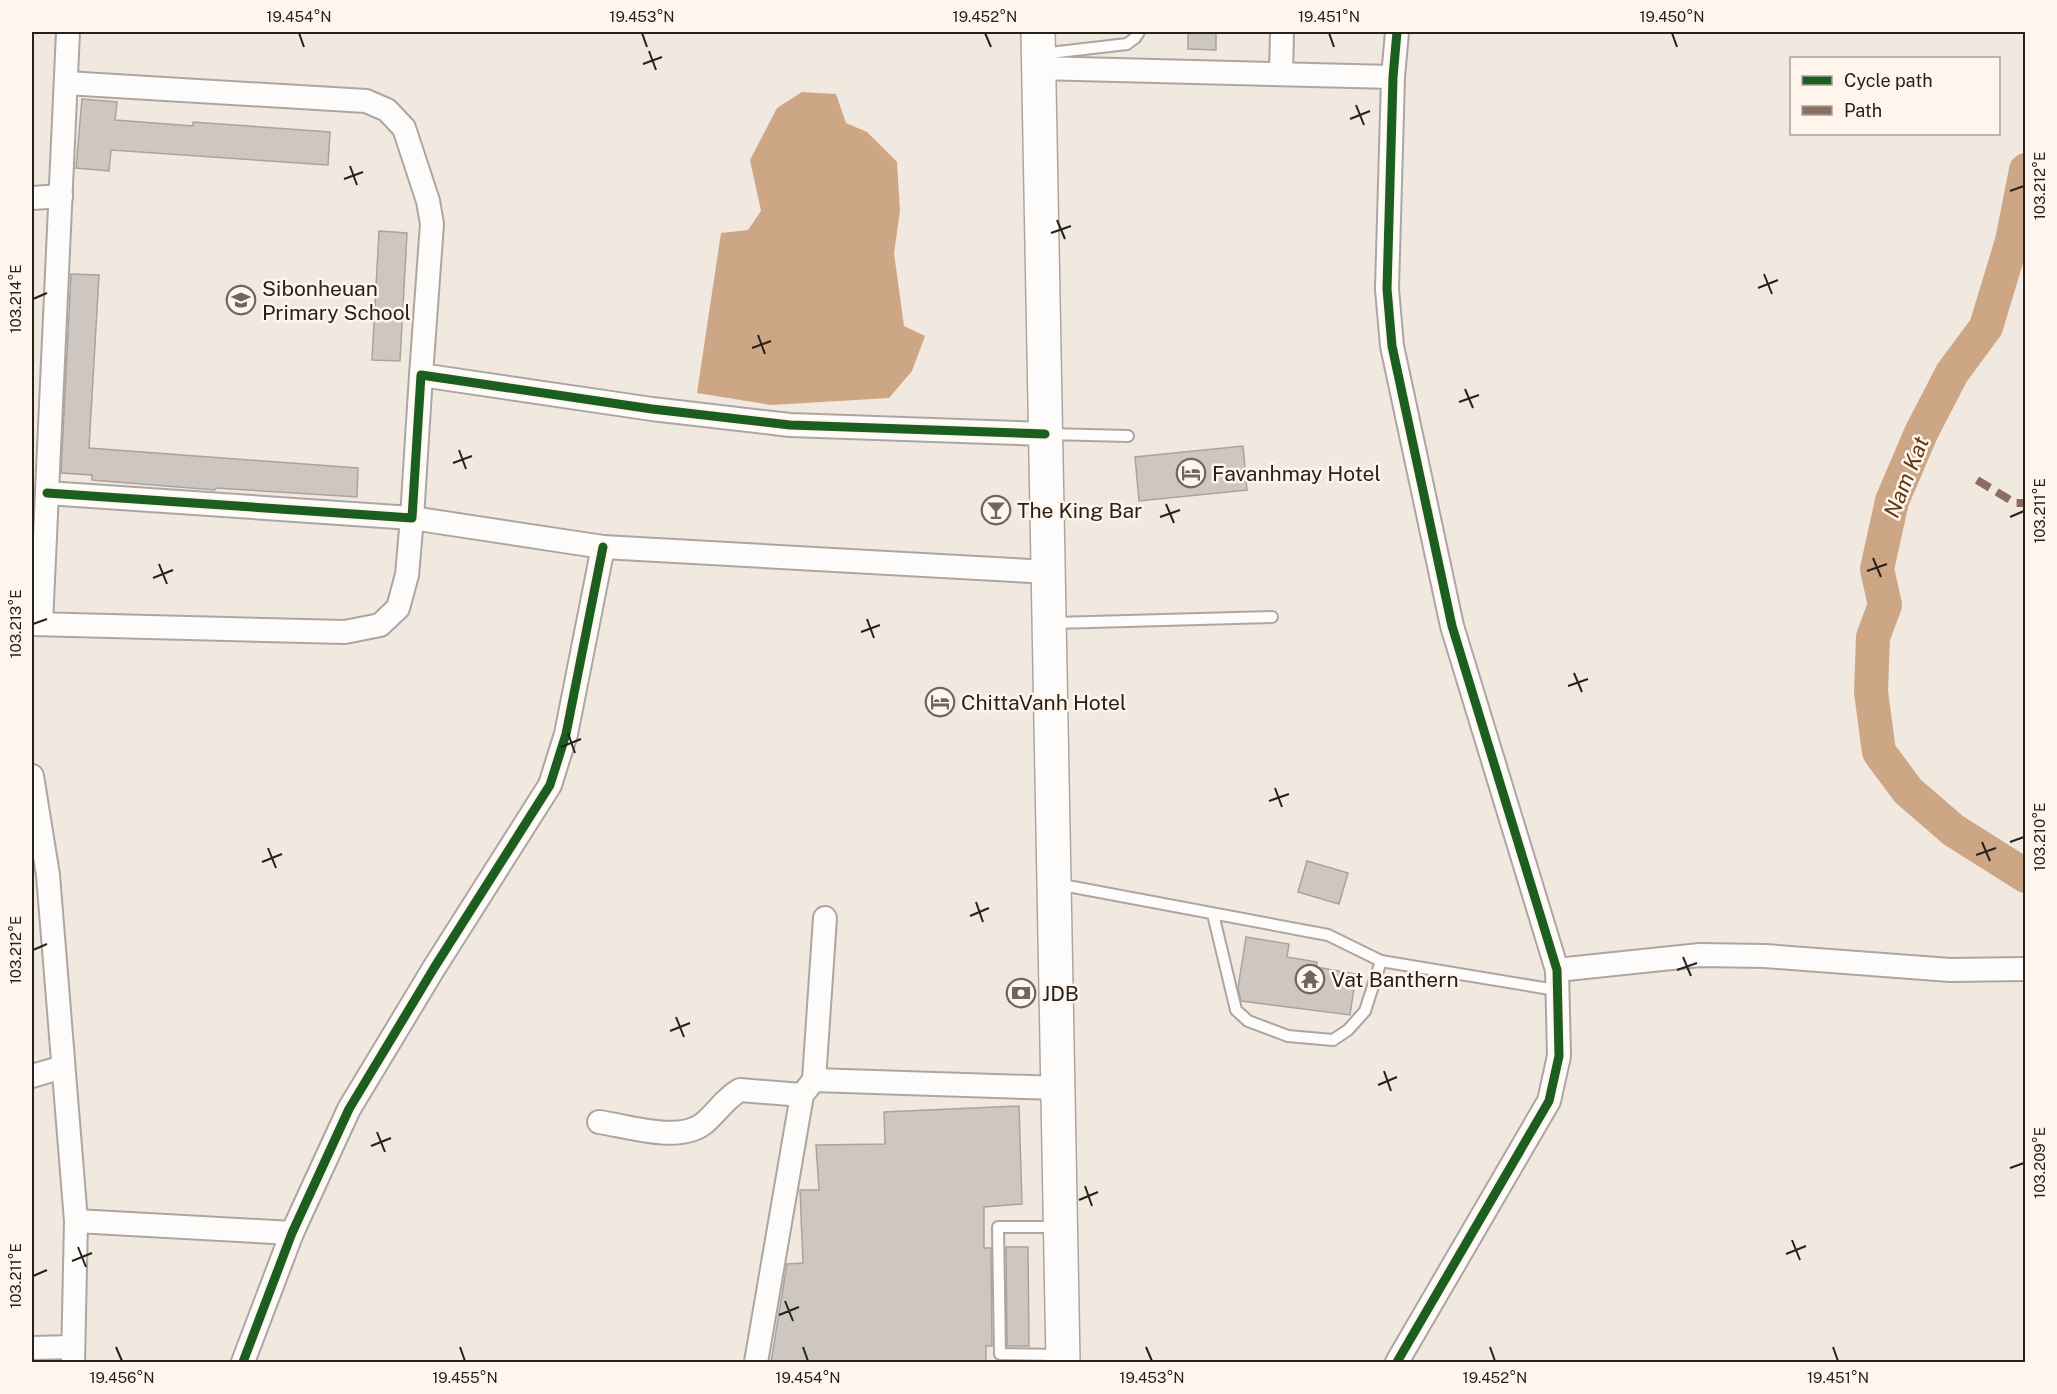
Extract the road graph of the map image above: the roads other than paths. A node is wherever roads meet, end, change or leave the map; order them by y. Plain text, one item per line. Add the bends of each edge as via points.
1 (68, 32) edge
2 (1139, 32) edge
3 (1282, 32) edge
4 (1397, 32) edge
5 (1038, 51) edge
6 (1281, 74) junction
7 (1393, 77) junction
8 (66, 83) junction
9 (61, 196) junction
10 (32, 198) edge
11 (421, 375) junction
12 (1045, 434) junction
13 (1128, 436) dead end
14 (47, 494) junction
15 (412, 518) junction
16 (603, 547) junction
17 (1048, 572) junction
18 (1272, 617) dead end
19 (1049, 623) junction
20 (36, 624) edge
21 (32, 776) edge
22 (1054, 884) junction
23 (1213, 914) junction
24 (825, 918) dead end
25 (1381, 961) junction
26 (2025, 969) edge
27 (1557, 980) junction
28 (63, 1068) junction
29 (32, 1076) edge
30 (808, 1087) junction
31 (1058, 1088) junction
32 (599, 1122) dead end
33 (76, 1221) junction
34 (1060, 1227) junction
35 (292, 1233) junction
36 (32, 1348) edge
37 (73, 1355) edge
38 (1063, 1359) edge
39 (243, 1362) edge
40 (756, 1362) edge
41 (1397, 1362) edge

1 - 8 street
2 - 5 lane via 1127,44
3 - 6 street
4 - 7 street
5 - 6 street
5 - 12 highway
6 - 7 street
7 - 27 street via 1387,289 1392,346 1452,626
8 - 9 street
8 - 11 street via 366,101 387,110 404,128 432,224
9 - 10 street
9 - 14 street
11 - 12 street via 790,425
11 - 15 street
12 - 13 lane
12 - 17 highway
14 - 15 street
14 - 20 street
15 - 16 street
15 - 20 street via 398,608 380,625 345,632
16 - 17 street
16 - 35 street via 566,734 550,785 349,1108
17 - 19 highway
18 - 19 lane
19 - 22 highway
21 - 28 street via 48,875
22 - 23 lane
22 - 31 highway
23 - 25 lane via 1328,935
23 - 25 lane via 1236,1010 1248,1021 1288,1036 1333,1040 1348,1030 1365,1011
24 - 30 street
25 - 27 lane
26 - 27 street via 1950,970 1700,955
27 - 41 street via 1560,1056 1549,1101
28 - 29 street
28 - 33 street
30 - 31 street
30 - 32 street via 740,1090 692,1131 670,1133
30 - 40 street
31 - 34 highway
33 - 35 street
33 - 37 street
34 - 38 highway
34 - 38 lane via 998,1227 1000,1354
35 - 39 street
36 - 37 street

